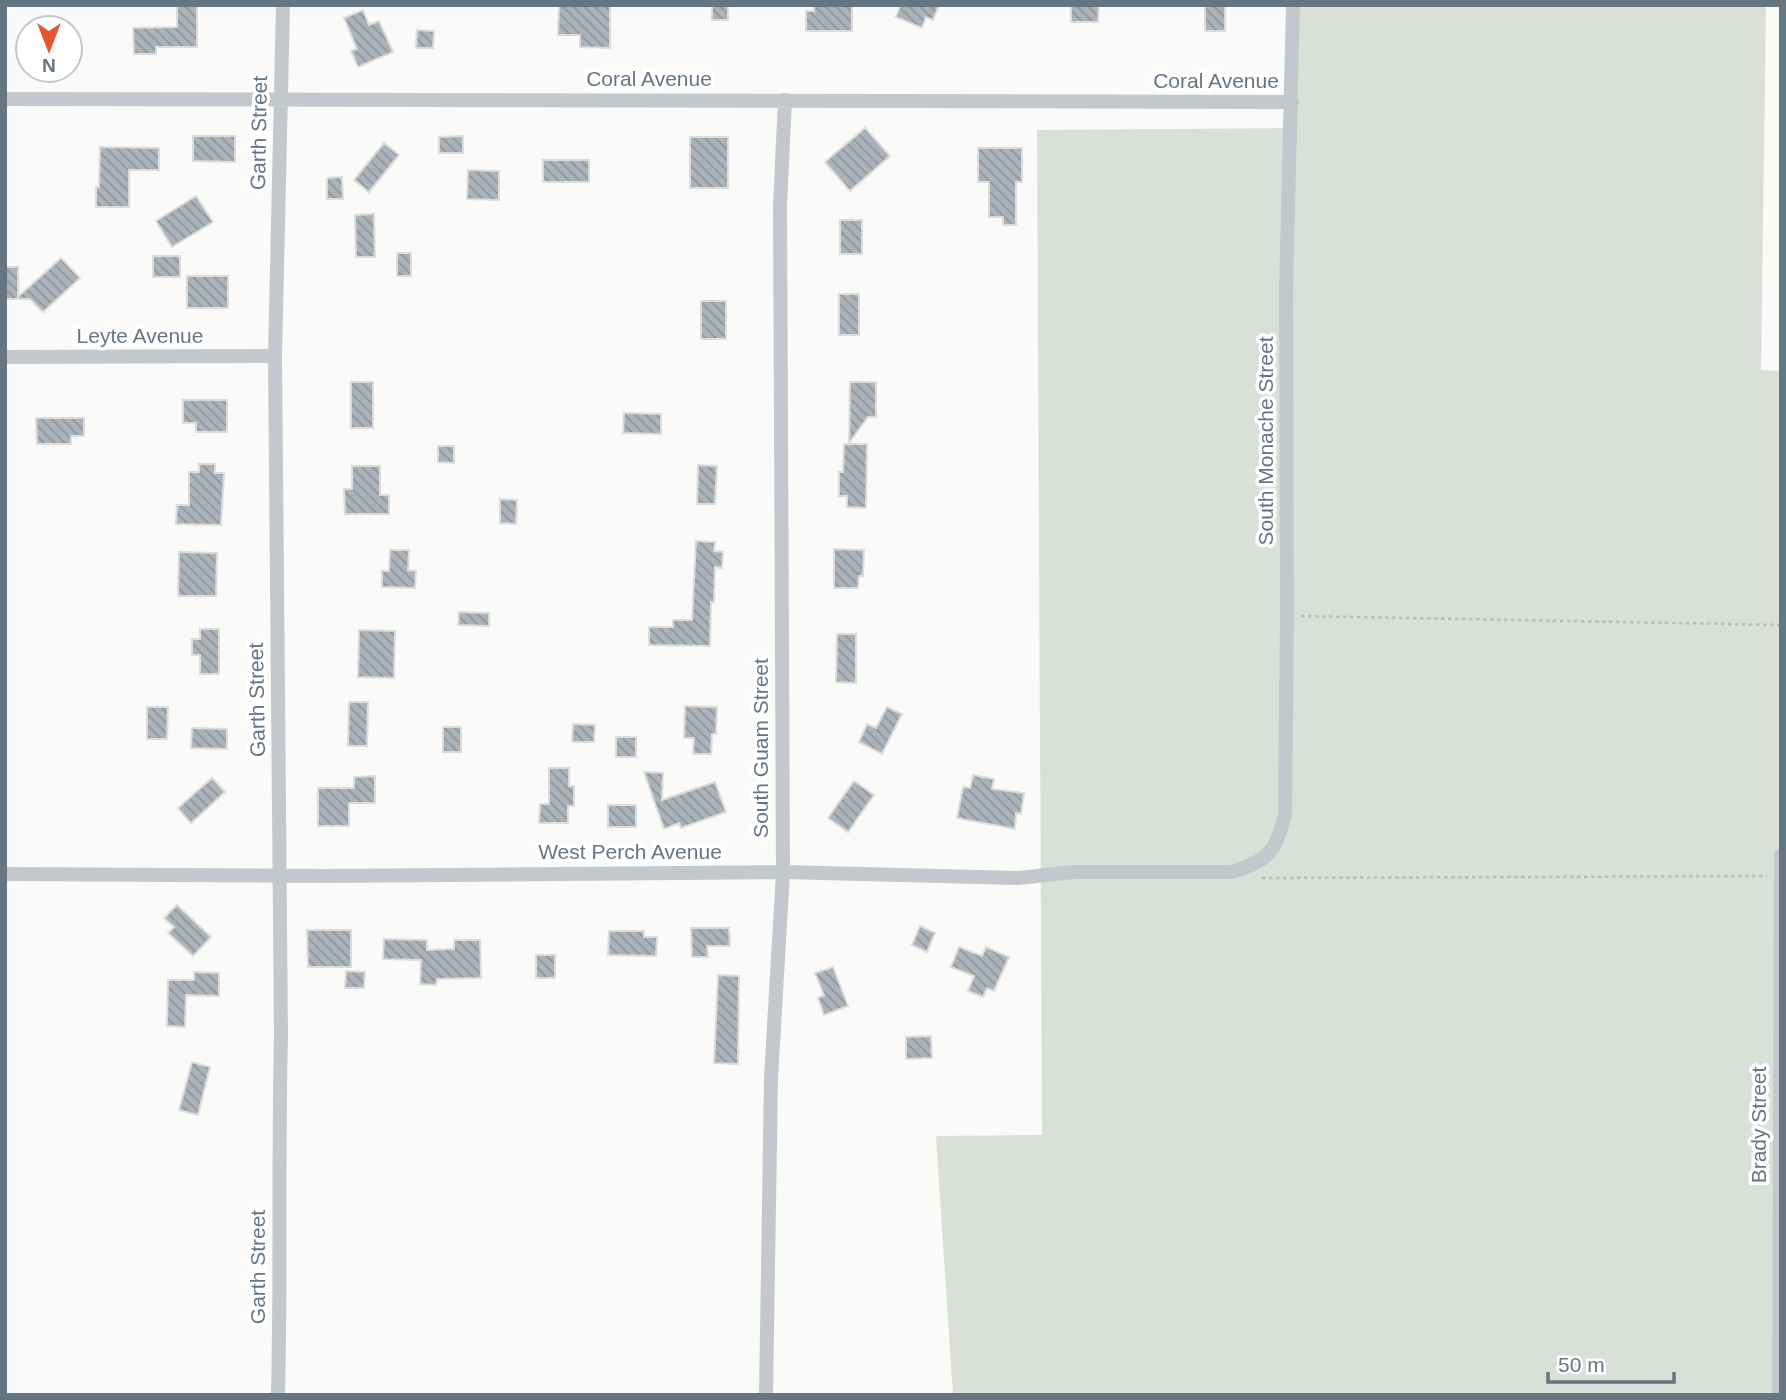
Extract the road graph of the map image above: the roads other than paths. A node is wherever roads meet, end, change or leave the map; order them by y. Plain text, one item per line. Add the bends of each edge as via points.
1 (283, 5) edge
2 (1293, 5) edge
3 (281, 98) junction
4 (5, 99) edge
5 (785, 100) junction
6 (1292, 102) junction
7 (275, 356) junction
8 (5, 357) edge
9 (1781, 856) edge
10 (783, 872) junction
11 (1257, 872) joint
12 (5, 874) edge
13 (280, 876) junction
14 (1780, 876) edge
15 (278, 1395) edge
16 (766, 1395) edge
17 (1779, 1395) edge

1 - 3 street, Garth Street
2 - 6 street, South Monache Street
3 - 4 street, Coral Avenue
3 - 5 street, Coral Avenue
3 - 7 street, Garth Street
5 - 6 street, Coral Avenue
5 - 10 street, South Guam Street via 780,205
6 - 11 street, South Monache Street via 1286,292 1285,815 1278,841
7 - 8 street, Leyte Avenue
7 - 13 street, Garth Street
9 - 14 street, Brady Street
10 - 11 street, West Perch Avenue via 1019,878 1073,872
10 - 13 street, West Perch Avenue
10 - 16 street, South Guam Street via 771,1078
12 - 13 street, West Perch Avenue
13 - 15 street, Garth Street
14 - 17 street, Brady Street

